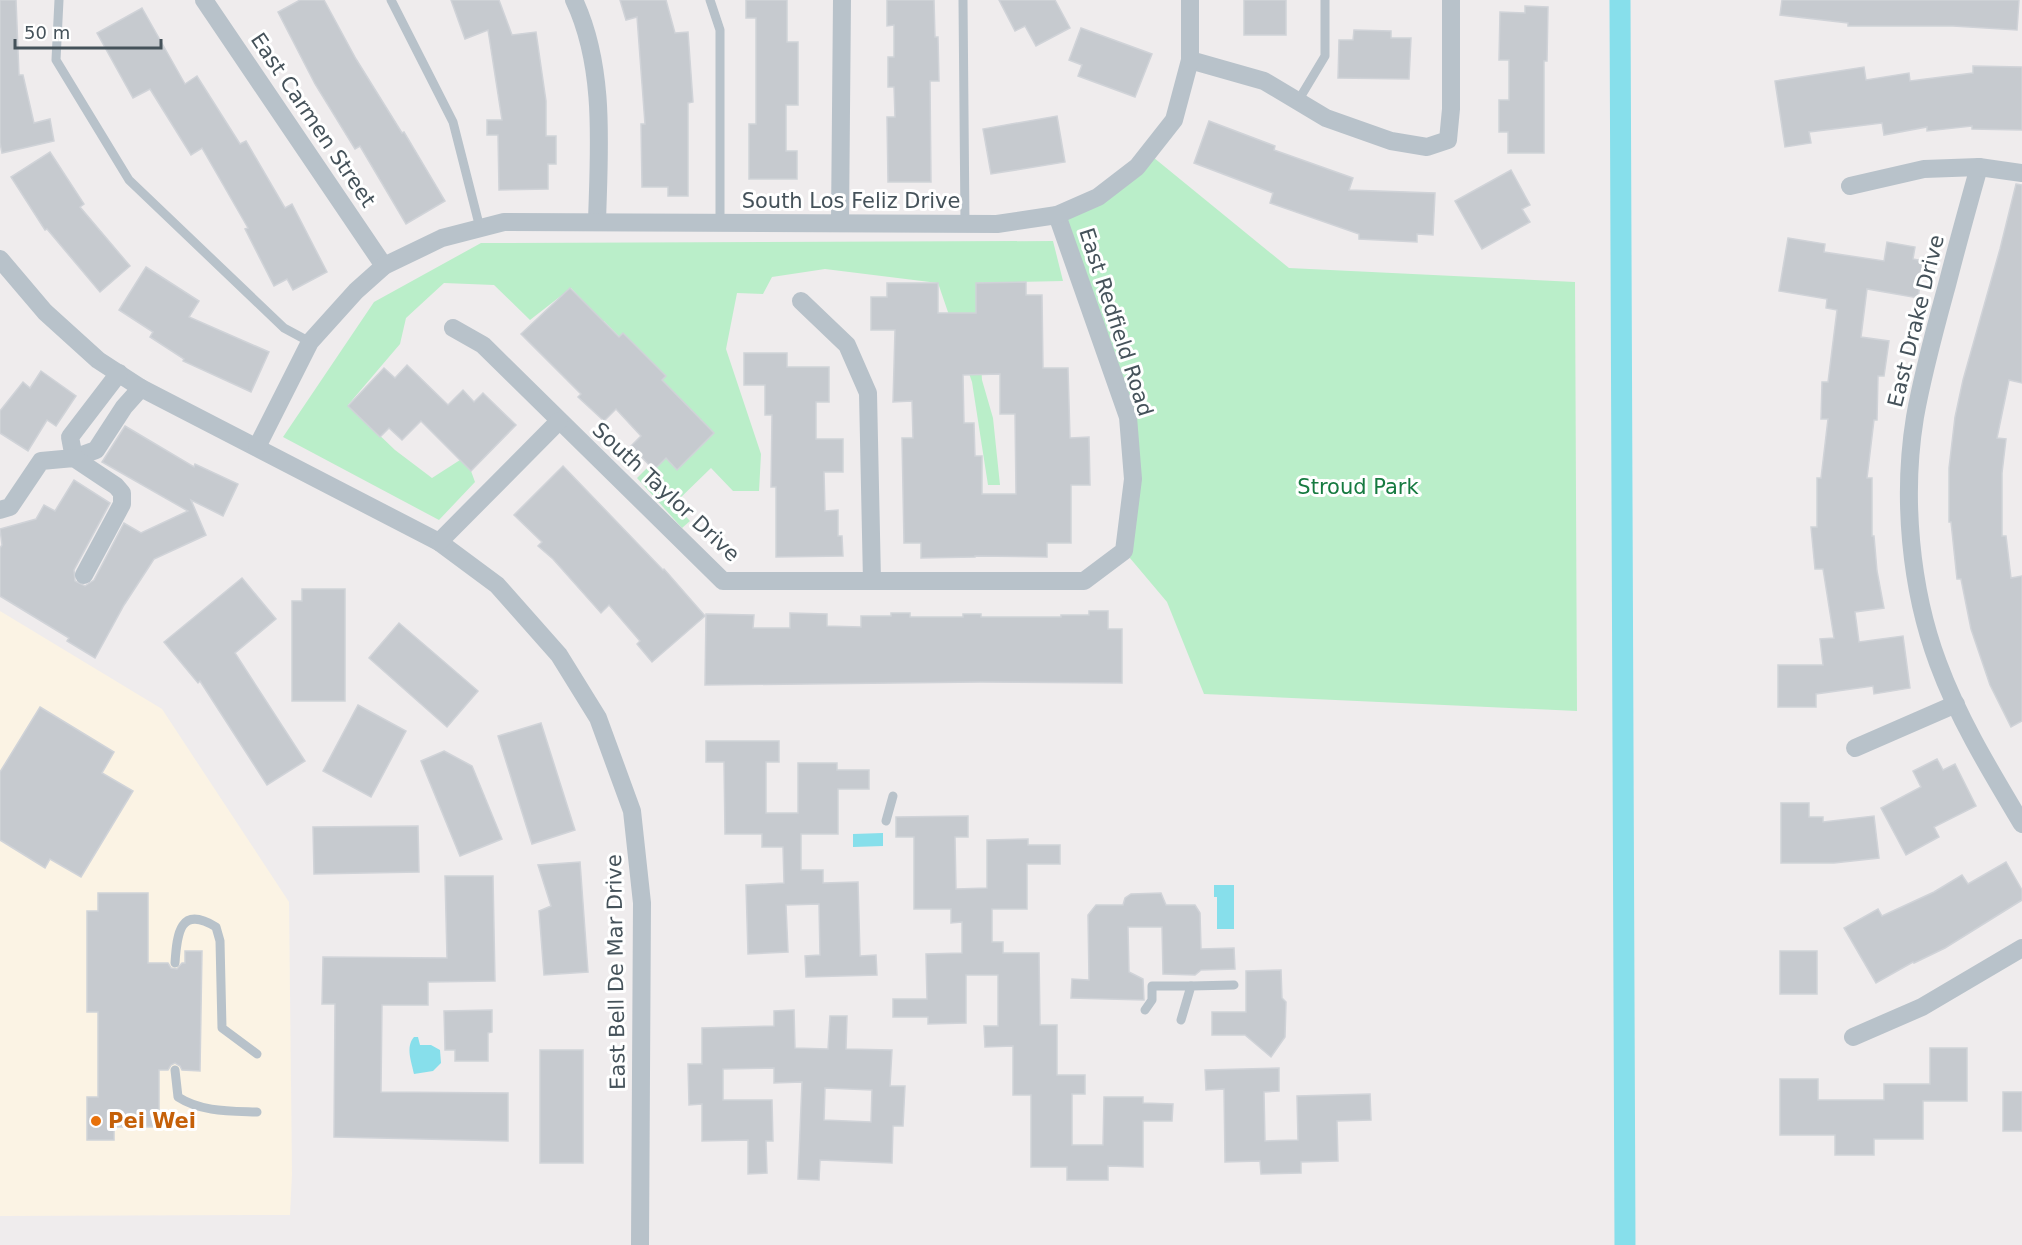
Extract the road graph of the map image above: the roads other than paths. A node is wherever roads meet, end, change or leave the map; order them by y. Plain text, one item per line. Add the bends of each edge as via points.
1 (59, 0) edge
2 (204, 0) edge
3 (391, 0) edge
4 (574, 0) edge
5 (710, 0) edge
6 (842, 0) edge
7 (963, 0) edge
8 (1190, 0) edge
9 (1325, 0) edge
10 (1451, 0) edge
11 (1190, 60) junction
12 (1298, 100) junction
13 (1979, 167) junction
14 (2022, 173) edge
15 (1850, 186) dead end
16 (1057, 215) junction
17 (597, 222) junction
18 (720, 222) junction
19 (840, 222) junction
20 (964, 224) junction
21 (480, 228) junction
22 (0, 259) edge
23 (384, 266) junction
24 (801, 301) dead end
25 (453, 328) dead end
26 (310, 342) junction
27 (119, 373) junction
28 (141, 388) junction
29 (559, 421) junction
30 (257, 447) junction
31 (74, 458) junction
32 (0, 510) edge
33 (439, 542) junction
34 (1124, 551) joint
35 (84, 575) dead end
36 (872, 581) junction
37 (1956, 704) junction
38 (1855, 748) dead end
39 (894, 796) dead end
40 (886, 821) dead end
41 (2022, 824) edge
42 (2022, 948) edge
43 (175, 963) dead end
44 (1234, 985) dead end
45 (1191, 986) junction
46 (1145, 1010) dead end
47 (1181, 1020) dead end
48 (1852, 1038) dead end
49 (257, 1054) dead end
50 (175, 1070) dead end
51 (257, 1112) dead end
52 (640, 1245) edge

1 - 26 lane via 56,60 129,180 284,328
2 - 23 street, East Carmen Street
3 - 21 lane via 453,122
4 - 17 street via 593,60 598,115
5 - 18 lane via 720,30
6 - 19 street
7 - 20 lane
8 - 11 street
9 - 12 lane via 1325,56
10 - 12 street via 1448,140 1427,147 1391,141 1326,118
11 - 12 street via 1264,81
11 - 16 street, South Los Feliz Drive via 1174,120 1137,167 1098,196
13 - 14 street
13 - 15 street via 1924,169
13 - 37 street, East Drake Drive via 1926,361 1910,475 1910,537 1922,605 1938,662
16 - 20 street, South Los Feliz Drive via 997,224
16 - 34 street, East Redfield Road via 1128,417 1133,479
17 - 18 street, South Los Feliz Drive
17 - 21 street, South Los Feliz Drive via 504,222
18 - 19 street, South Los Feliz Drive
19 - 20 street, South Los Feliz Drive
21 - 23 street, South Los Feliz Drive via 442,238
22 - 27 street, East Bell De Mar Drive via 45,312 98,360
23 - 26 street, South Los Feliz Drive
24 - 36 street via 847,345 868,393
25 - 29 street, South Taylor Drive via 483,345
26 - 30 street, South Los Feliz Drive
27 - 28 street, East Bell De Mar Drive
27 - 31 street via 70,437
28 - 30 street, East Bell De Mar Drive
28 - 31 street via 96,450
29 - 33 street
29 - 36 street, South Taylor Drive via 723,581
30 - 33 street, East Bell De Mar Drive
31 - 32 street via 41,461 10,507
31 - 35 street via 122,493 122,504
33 - 52 street, East Bell De Mar Drive via 497,585 559,655 598,718 632,811 642,903
34 - 36 street, South Taylor Drive via 1084,581
37 - 38 street
37 - 41 street, East Drake Drive
39 - 40 lane
42 - 48 street via 1922,1007
43 - 49 lane via 177,933 184,923 196,919 216,927 220,942 222,1028
44 - 45 lane
45 - 46 lane via 1152,986 1152,1000
45 - 47 lane
50 - 51 lane via 178,1097 186,1102 208,1109

